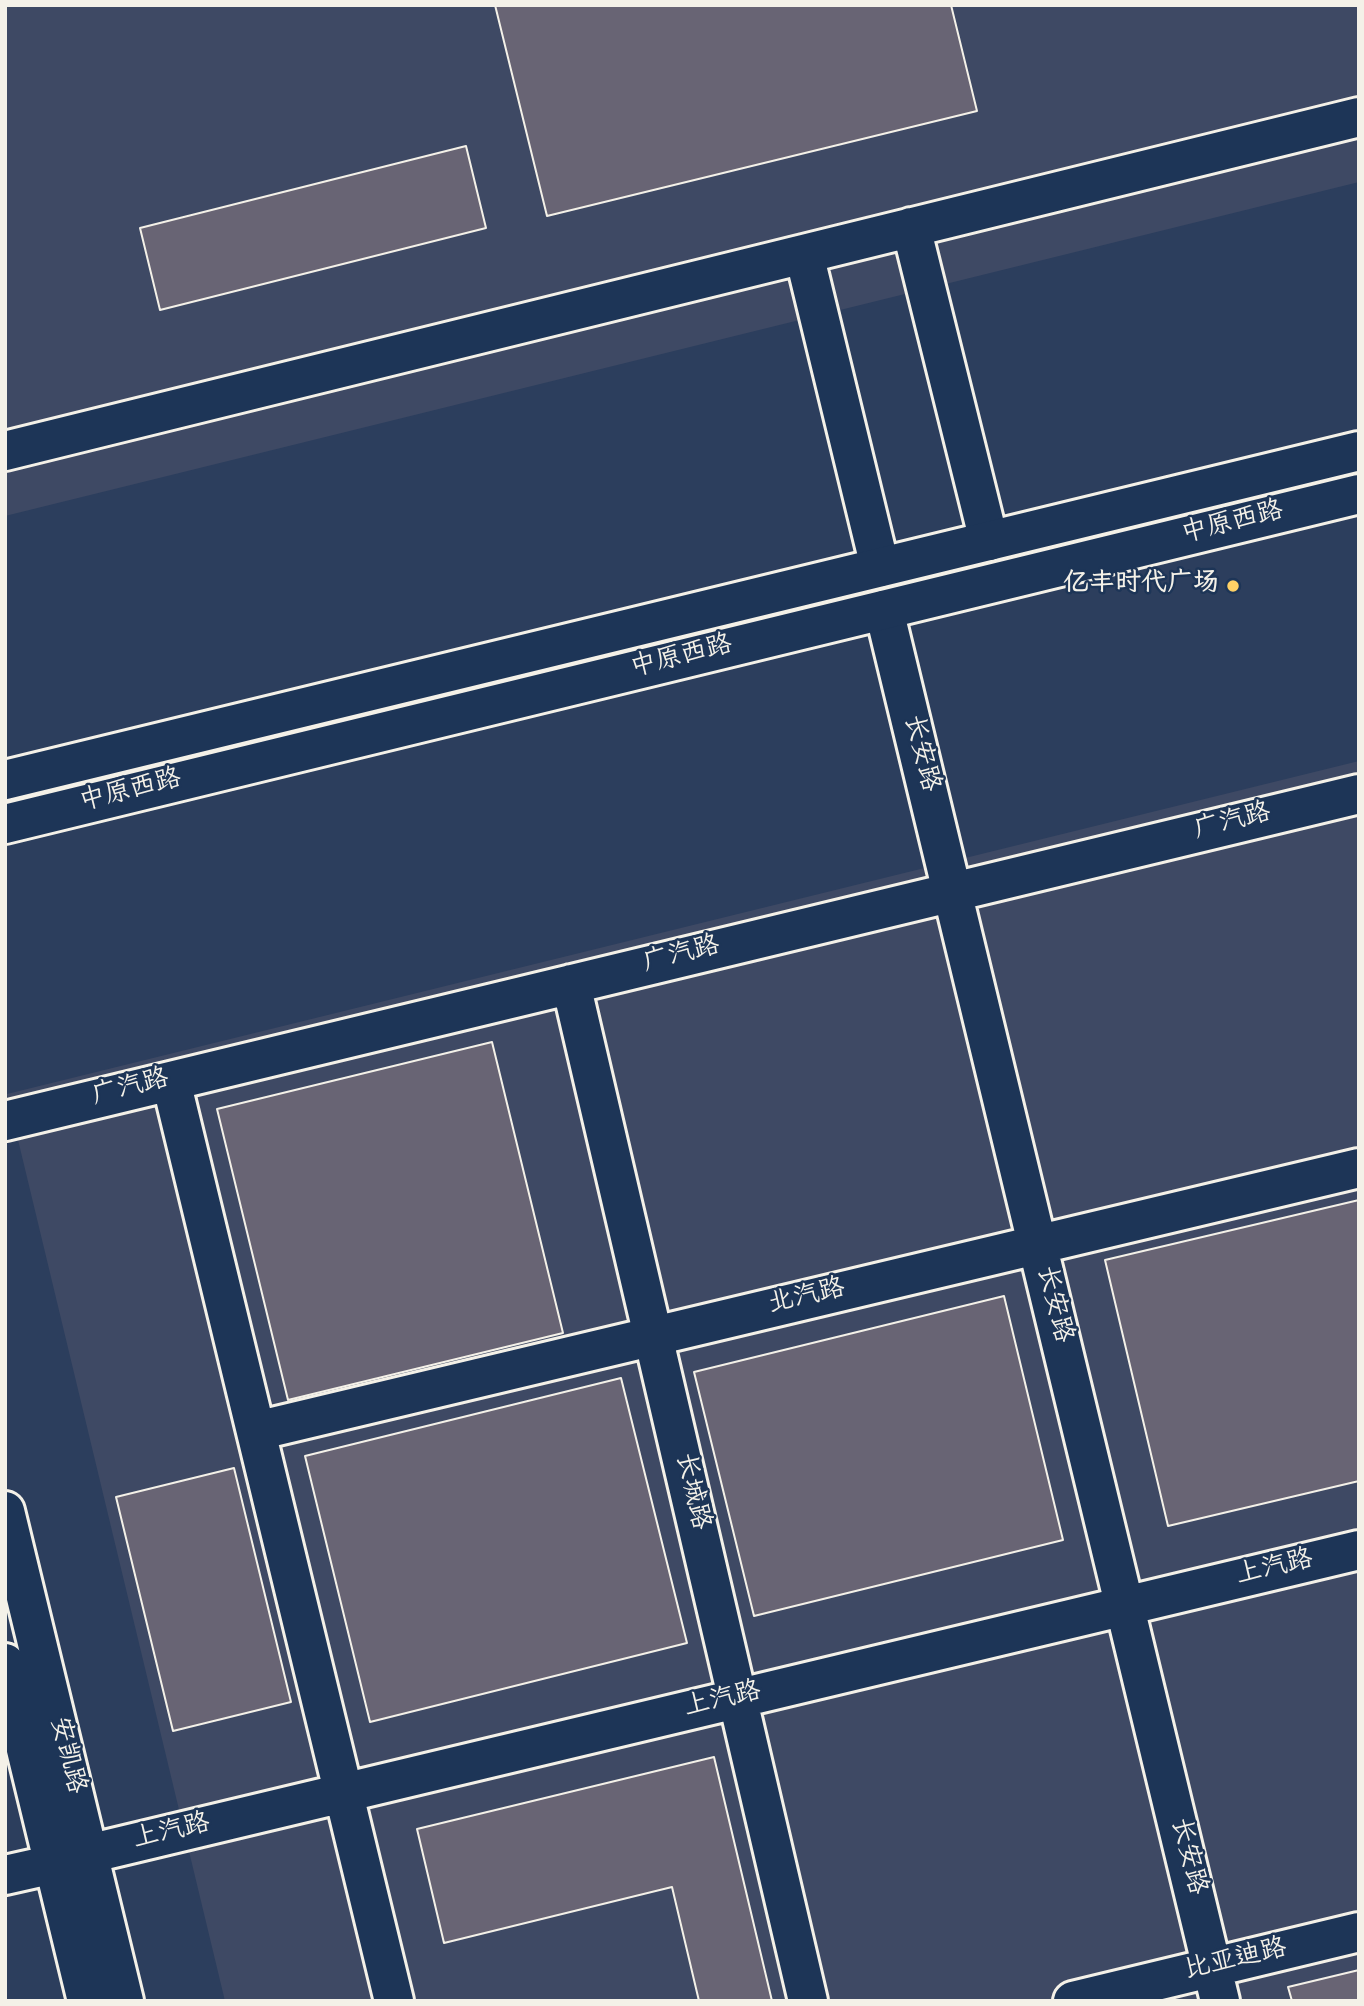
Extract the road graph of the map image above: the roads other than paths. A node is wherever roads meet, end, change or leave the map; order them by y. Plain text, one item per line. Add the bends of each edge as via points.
1 (1359, 117) edge
2 (911, 227) junction
3 (804, 254) junction
4 (5, 451) edge
5 (1359, 452) edge
6 (1359, 495) edge
7 (989, 541) junction
8 (880, 568) junction
9 (884, 610) junction
10 (5, 780) edge
11 (1359, 794) edge
12 (5, 824) edge
13 (952, 892) junction
14 (571, 984) junction
15 (171, 1081) junction
16 (5, 1121) edge
17 (1359, 1167) edge
18 (1038, 1244) junction
19 (653, 1336) junction
20 (256, 1431) junction
21 (5, 1511) edge
22 (1359, 1550) edge
23 (1125, 1606) junction
24 (5, 1663) edge
25 (738, 1698) junction
26 (343, 1793) junction
27 (71, 1859) junction
28 (5, 1875) edge
29 (1359, 1932) edge
30 (1216, 1984) edge
31 (87, 2001) edge
32 (124, 2001) edge
33 (394, 2001) edge
34 (808, 2001) edge
35 (1073, 2001) edge

1 - 2 main road
2 - 3 main road
2 - 7 main road
3 - 4 main road
3 - 8 main road
5 - 7 main road, 中原西路
6 - 9 main road, 中原西路
7 - 8 main road, 中原西路
8 - 10 main road, 中原西路
9 - 12 main road, 中原西路
9 - 13 main road, 长安路
11 - 13 main road, 广汽路
13 - 14 main road, 广汽路
13 - 18 main road, 长安路
14 - 15 main road, 广汽路
14 - 19 main road, 长城路
15 - 16 main road, 广汽路
15 - 20 main road
17 - 18 main road, 北汽路
18 - 19 main road, 北汽路
18 - 23 main road, 长安路
19 - 20 main road, 北汽路
19 - 25 main road, 长城路
20 - 26 main road
21 - 27 main road, 安凯路
22 - 23 main road, 上汽路
23 - 25 main road, 上汽路
23 - 30 main road, 长安路
24 - 27 main road, 安凯路
25 - 26 main road, 上汽路
25 - 34 main road, 长城路
26 - 27 main road, 上汽路
26 - 33 main road
27 - 28 main road, 上汽路
27 - 31 main road, 安凯路
27 - 32 main road, 安凯路
29 - 30 main road, 比亚迪路
30 - 35 main road, 比亚迪路

